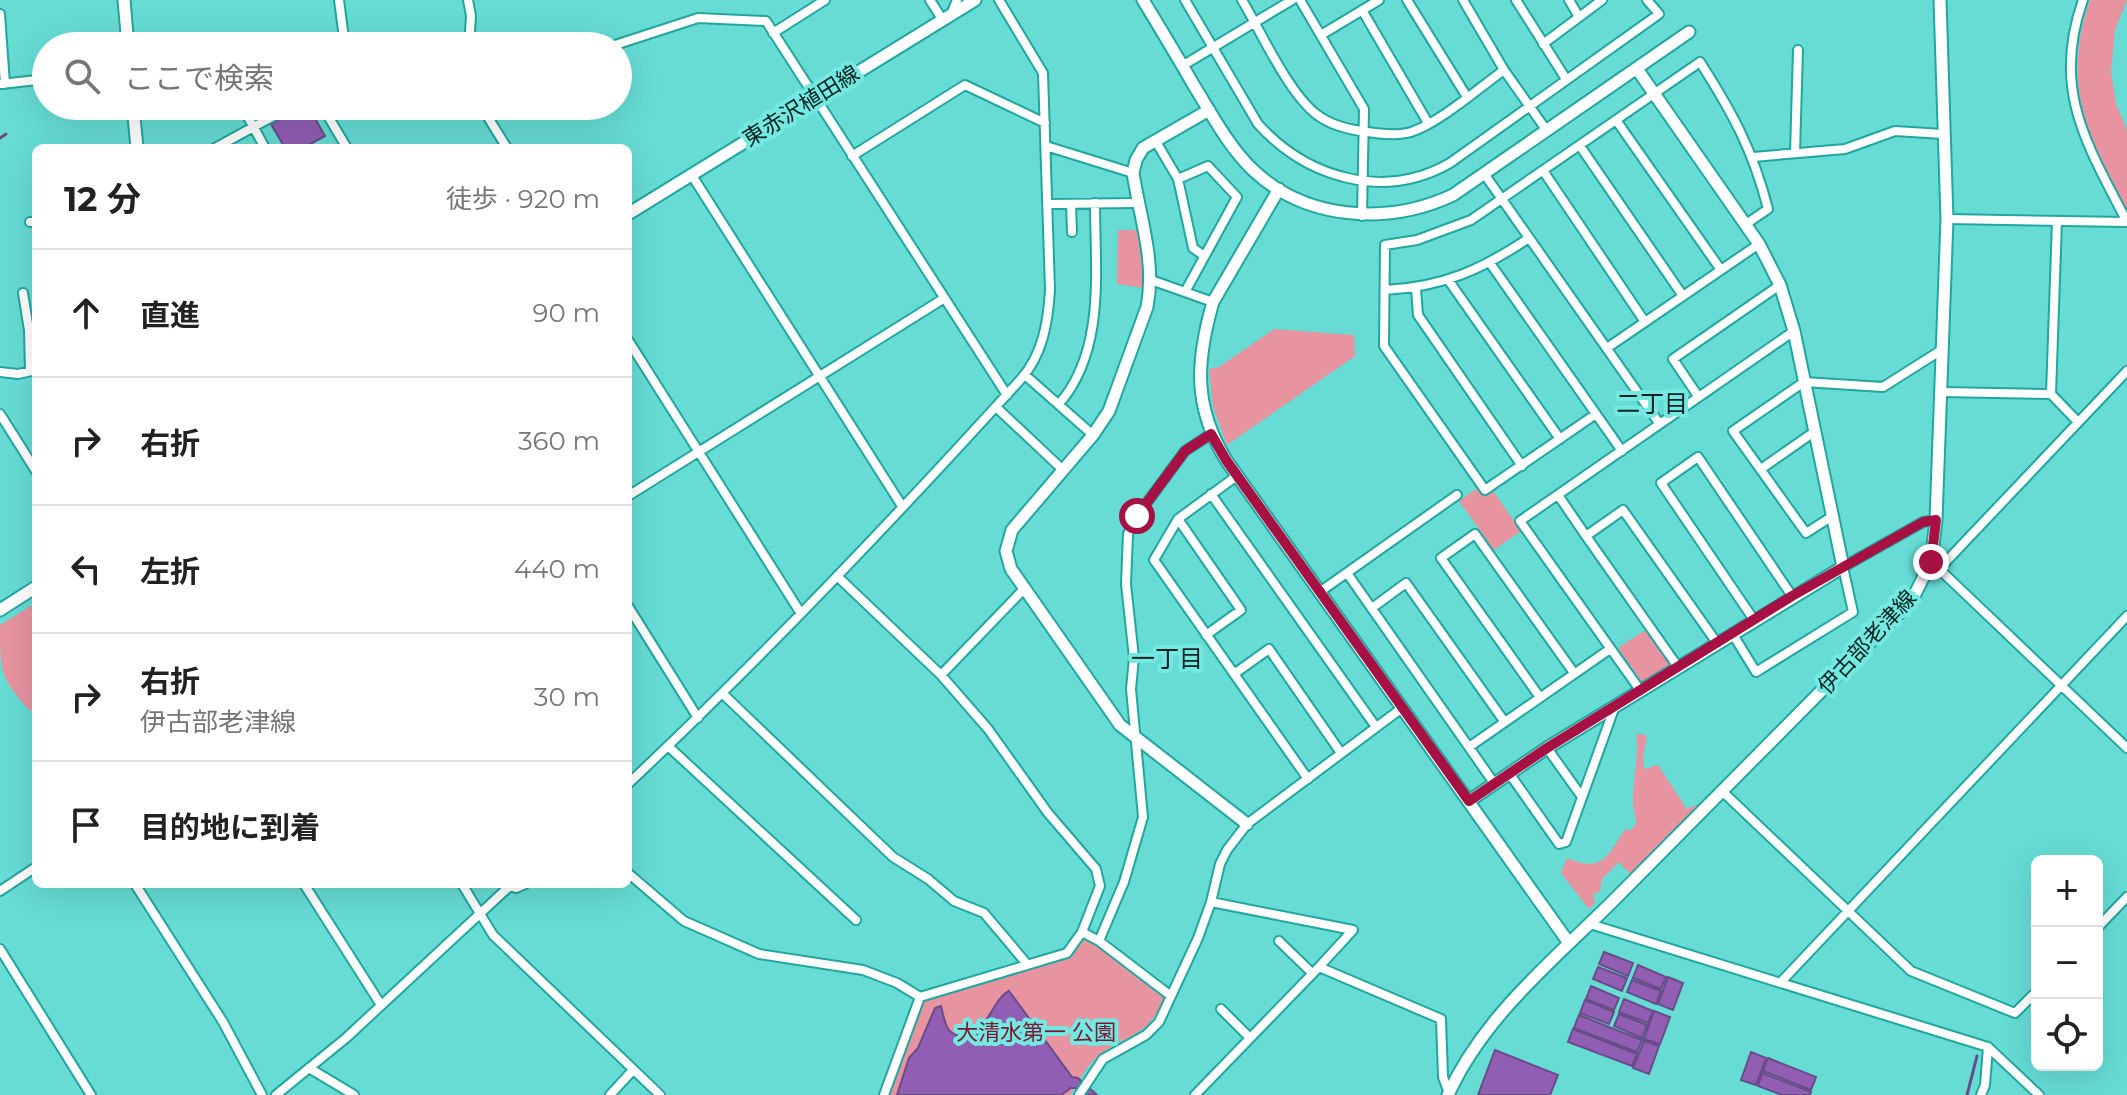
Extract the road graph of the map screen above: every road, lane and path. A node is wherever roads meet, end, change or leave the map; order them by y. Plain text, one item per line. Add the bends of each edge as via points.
1 (124, 0) edge
2 (339, 0) edge
3 (468, 0) edge
4 (825, 0) edge
5 (930, 0) edge
6 (957, 0) edge
7 (975, 0) edge
8 (999, 0) edge
9 (1143, 0) edge
10 (1185, 0) edge
11 (1242, 0) edge
12 (1292, 0) edge
13 (1300, 0) edge
14 (1379, 0) edge
15 (1407, 0) edge
16 (1463, 0) edge
17 (1516, 0) edge
18 (1569, 0) edge
19 (1602, 0) edge
20 (1647, 0) edge
21 (1940, 0) edge
22 (2083, 0) edge
23 (1362, 10) junction
24 (0, 14) edge
25 (947, 16) junction
26 (1579, 17) junction
27 (1256, 23) junction
28 (127, 32) edge
29 (343, 32) edge
30 (470, 32) edge
31 (1689, 32) dead end
32 (773, 33) junction
33 (1321, 35) junction
34 (632, 39) edge
35 (1543, 44) junction
36 (1213, 48) junction
37 (1798, 50) dead end
38 (1182, 66) junction
39 (1637, 69) junction
40 (1504, 70) junction
41 (1566, 79) junction
42 (32, 81) edge
43 (3, 84) edge
44 (1654, 92) junction
45 (1467, 97) junction
46 (814, 98) junction
47 (1529, 106) junction
48 (1209, 110) junction
49 (134, 120) edge
50 (249, 120) edge
51 (266, 120) edge
52 (330, 120) edge
53 (490, 120) edge
54 (1616, 120) junction
55 (1045, 123) junction
56 (1428, 123) junction
57 (253, 127) junction
58 (1547, 131) junction
59 (1364, 132) junction
60 (1943, 134) junction
61 (1155, 140) junction
62 (137, 144) edge
63 (222, 144) edge
64 (263, 144) edge
65 (345, 144) edge
66 (505, 144) edge
67 (1046, 146) junction
68 (1580, 146) junction
69 (1795, 153) junction
70 (852, 156) junction
71 (1753, 157) junction
72 (1544, 172) junction
73 (1133, 173) junction
74 (691, 174) junction
75 (1485, 175) junction
76 (1178, 179) junction
77 (1362, 180) junction
78 (1279, 189) junction
79 (1502, 200) junction
80 (1095, 203) junction
81 (1138, 203) junction
82 (1049, 204) junction
83 (1071, 204) junction
84 (632, 211) edge
85 (1362, 216) junction
86 (1947, 219) junction
87 (2057, 221) junction
88 (2127, 222) edge
89 (1746, 224) junction
90 (1072, 232) dead end
91 (1529, 238) junction
92 (1759, 244) junction
93 (1203, 255) junction
94 (1490, 263) junction
95 (1721, 270) junction
96 (1151, 280) junction
97 (1449, 281) junction
98 (1780, 285) junction
99 (1416, 289) junction
100 (1385, 290) junction
101 (1185, 292) junction
102 (23, 293) dead end
103 (1683, 296) junction
104 (943, 299) junction
105 (1213, 302) junction
106 (1645, 322) junction
107 (1794, 331) junction
108 (632, 346) edge
109 (1607, 348) junction
110 (1944, 348) junction
111 (32, 360) edge
112 (32, 370) edge
113 (2127, 371) edge
114 (0, 372) edge
115 (820, 375) junction
116 (1025, 375) junction
117 (1804, 382) junction
118 (1942, 392) junction
119 (2051, 394) junction
120 (1007, 395) junction
121 (1698, 396) junction
122 (1059, 404) junction
123 (996, 407) junction
124 (0, 414) edge
125 (1596, 414) junction
126 (2078, 422) junction
127 (1659, 423) junction
128 (1814, 432) junction
129 (1211, 434) junction
130 (1093, 435) junction
131 (1560, 439) junction
132 (1622, 451) junction
133 (698, 452) junction
134 (32, 465) edge
135 (1522, 466) junction
136 (1761, 469) junction
137 (1063, 470) junction
138 (1238, 475) junction
139 (632, 493) edge
140 (1211, 494) junction
141 (1457, 495) dead end
142 (1558, 495) junction
143 (902, 506) junction
144 (1831, 517) junction
145 (1178, 519) junction
146 (1936, 520) junction
147 (1586, 536) junction
148 (1935, 566) junction
149 (1843, 567) junction
150 (1347, 573) junction
151 (837, 576) junction
152 (1024, 589) junction
153 (32, 590) edge
154 (1321, 591) junction
155 (1792, 596) junction
156 (1372, 608) junction
157 (0, 610) edge
158 (632, 612) edge
159 (800, 612) junction
160 (2127, 616) edge
161 (1754, 620) junction
162 (1732, 633) junction
163 (1206, 635) junction
164 (1717, 643) junction
165 (1610, 649) junction
166 (1678, 667) junction
167 (1574, 673) junction
168 (1234, 674) junction
169 (941, 675) junction
170 (2061, 686) junction
171 (1640, 690) junction
172 (723, 694) junction
173 (1539, 696) junction
174 (1615, 706) junction
175 (1402, 708) junction
176 (698, 718) junction
177 (1504, 721) junction
178 (1376, 727) junction
179 (1133, 737) junction
180 (668, 746) junction
181 (1469, 747) junction
182 (1547, 748) junction
183 (2127, 748) edge
184 (1341, 753) junction
185 (1509, 773) junction
186 (1308, 779) junction
187 (632, 780) edge
188 (1494, 783) junction
189 (1722, 791) junction
190 (1582, 797) junction
191 (1469, 801) junction
192 (1247, 824) junction
193 (32, 870) edge
194 (632, 876) edge
195 (138, 888) edge
196 (307, 888) edge
197 (464, 888) edge
198 (508, 888) edge
199 (0, 891) edge
200 (2127, 897) edge
201 (1211, 902) junction
202 (1847, 911) junction
203 (480, 913) junction
204 (856, 920) dead end
205 (1590, 924) junction
206 (2098, 927) edge
207 (1082, 932) junction
208 (1099, 941) junction
209 (1279, 941) dead end
210 (1569, 943) junction
211 (0, 949) edge
212 (1027, 964) junction
213 (1315, 970) junction
214 (1780, 983) junction
215 (1171, 996) junction
216 (920, 997) junction
217 (2031, 997) edge
218 (381, 1005) junction
219 (1221, 1009) dead end
220 (1249, 1037) junction
221 (1988, 1047) junction
222 (309, 1068) junction
223 (633, 1070) junction
224 (1080, 1094) edge
225 (1448, 1094) edge
226 (91, 1095) edge
227 (262, 1095) edge
228 (276, 1095) edge
229 (354, 1095) edge
230 (610, 1095) edge
231 (660, 1095) edge
232 (884, 1095) edge
233 (1195, 1095) edge
234 (1981, 1095) edge
235 (2039, 1095) edge

1 - 28 street
2 - 29 street
3 - 30 street
4 - 32 street
5 - 25 street
6 - 25 street
7 - 25 street, 東赤沢植田線
8 - 55 street via 1043,73
9 - 38 street
10 - 36 street
11 - 27 street
12 - 27 street
13 - 33 street
14 - 23 street
15 - 45 street
16 - 40 street
17 - 35 street
18 - 26 street
19 - 26 street
20 - 41 street via 1659,14
21 - 60 street, 伊古部老津線
22 - 88 street via 2072,38 2072,94 2088,146
23 - 33 street
23 - 56 street
24 - 43 street
25 - 46 street, 東赤沢植田線
26 - 35 street
27 - 36 street
27 - 59 street via 1298,96 1333,124
31 - 39 street
32 - 34 street via 766,21 698,18
32 - 46 street
33 - 59 street via 1364,109
35 - 41 street
36 - 38 street
36 - 77 street via 1271,137 1309,164
37 - 69 street
38 - 48 street
39 - 44 street
39 - 58 street
40 - 45 street
40 - 47 street
41 - 47 street
42 - 43 street
44 - 54 street
44 - 71 street via 1700,62
44 - 89 street
45 - 56 street
46 - 70 street
46 - 74 street, 東赤沢植田線
47 - 58 street
47 - 77 street via 1436,171 1415,179
48 - 61 street
48 - 78 street via 1253,170
49 - 62 street
50 - 57 street
51 - 57 street
52 - 65 street
53 - 66 street
54 - 68 street
54 - 95 street
55 - 67 street
55 - 70 street via 965,85
56 - 59 street via 1411,132
57 - 63 street
57 - 64 street
58 - 75 street
59 - 77 street
60 - 69 street via 1895,131 1845,149
60 - 86 street, 伊古部老津線
61 - 73 street via 1139,153
61 - 76 street
67 - 73 street
67 - 82 street
68 - 72 street
68 - 103 street
69 - 71 street
70 - 104 street
71 - 89 street via 1768,209
72 - 79 street
72 - 106 street
73 - 81 street
74 - 84 street, 東赤沢植田線
74 - 115 street
75 - 79 street
75 - 85 street via 1436,203
76 - 93 street via 1193,248
76 - 93 street via 1208,166 1237,197
77 - 85 street
78 - 85 street via 1320,207
78 - 105 street
79 - 91 street
79 - 100 street via 1443,233 1385,245
80 - 81 street
80 - 83 street
80 - 122 street via 1094,328 1074,385
81 - 96 street
82 - 83 street
82 - 116 street via 1047,322
83 - 90 street
86 - 87 street
86 - 110 street, 伊古部老津線
87 - 88 street
87 - 119 street
89 - 92 street
91 - 94 street
91 - 109 street
92 - 95 street
92 - 98 street
93 - 101 street
94 - 97 street
94 - 125 street
95 - 103 street
96 - 101 street
96 - 130 street via 1147,307 1115,397
97 - 99 street
97 - 131 street
98 - 107 street
98 - 121 street via 1673,359
99 - 100 street
99 - 135 street via 1418,315
100 - 135 street via 1384,346 1485,490
101 - 105 street
102 - 111 street
103 - 106 street
104 - 115 street
104 - 120 street
105 - 129 street via 1200,367
106 - 109 street
107 - 117 street
107 - 121 street
108 - 133 street
109 - 127 street
110 - 117 street via 1883,387
110 - 118 street, 伊古部老津線
112 - 114 street
113 - 126 street
115 - 133 street
115 - 143 street
116 - 120 street
116 - 122 street
117 - 128 street
117 - 136 street via 1733,431
118 - 119 street
118 - 146 street, 伊古部老津線
119 - 126 street
120 - 123 street
121 - 127 street
122 - 130 street
123 - 137 street
123 - 143 street
124 - 134 street
125 - 131 street
125 - 132 street
126 - 148 street
127 - 132 street
128 - 136 street
128 - 144 street
129 - 138 street
129 - 179 street via 1185,451 1128,534
130 - 137 street
131 - 135 street
132 - 142 street
133 - 139 street
133 - 159 street
136 - 144 street via 1806,533
137 - 152 street via 1008,540 1008,560
138 - 140 street
138 - 154 street
140 - 145 street
140 - 178 street
141 - 150 street
142 - 147 street
142 - 165 street via 1520,521
143 - 151 street
144 - 149 street
145 - 163 street via 1154,560
145 - 163 street via 1241,610
146 - 148 street, 伊古部老津線
146 - 149 street via 1923,522
147 - 164 street via 1623,510
147 - 166 street
148 - 170 street
148 - 189 street, 伊古部老津線 via 1912,600
149 - 155 street
149 - 162 street via 1853,612 1756,672
150 - 154 street
150 - 156 street
151 - 159 street
151 - 169 street
152 - 169 street
152 - 179 street via 1106,709
153 - 157 street
154 - 175 street
155 - 161 street
155 - 161 street via 1698,457 1661,483
156 - 177 street via 1406,583
156 - 181 street
158 - 176 street
159 - 172 street
160 - 170 street
161 - 162 street
162 - 164 street
163 - 168 street
164 - 166 street
165 - 167 street
165 - 171 street
166 - 171 street
167 - 173 street
167 - 173 street via 1475,534 1441,558
168 - 184 street via 1269,649
168 - 186 street
169 - 207 street via 1096,869 1100,886
170 - 183 street
170 - 202 street
171 - 174 street
172 - 176 street
172 - 212 street via 893,857 954,901 984,913
173 - 177 street
174 - 182 street
174 - 190 street
175 - 178 street
175 - 191 street
176 - 180 street
177 - 181 street
178 - 184 street
179 - 192 street
179 - 208 street via 1143,817
180 - 187 street
180 - 204 street
181 - 188 street
182 - 185 street
182 - 190 street
184 - 186 street
185 - 188 street
185 - 190 street via 1559,844 1566,842
186 - 192 street
188 - 191 street
189 - 202 street
189 - 205 street, 伊古部老津線
191 - 210 street
192 - 201 street via 1220,864
193 - 199 street
194 - 216 street via 684,921 759,954 863,970
195 - 227 street via 223,1022
196 - 218 street
197 - 203 street
198 - 203 street
200 - 206 street
201 - 213 street via 1353,930
201 - 215 street
202 - 214 street
202 - 217 street via 1911,971 2015,1013
203 - 218 street
203 - 223 street via 493,935
205 - 210 street, 伊古部老津線
205 - 214 street
207 - 208 street
207 - 212 street via 1067,953
208 - 215 street
209 - 213 street
210 - 225 street, 伊古部老津線 via 1480,1038
211 - 226 street
212 - 216 street
213 - 220 street
213 - 225 street via 1441,1019
214 - 221 street
215 - 224 street via 1159,1022 1103,1059
216 - 232 street
218 - 222 street
219 - 220 street
220 - 233 street
221 - 234 street
221 - 235 street
222 - 228 street
222 - 229 street
223 - 230 street
223 - 231 street

